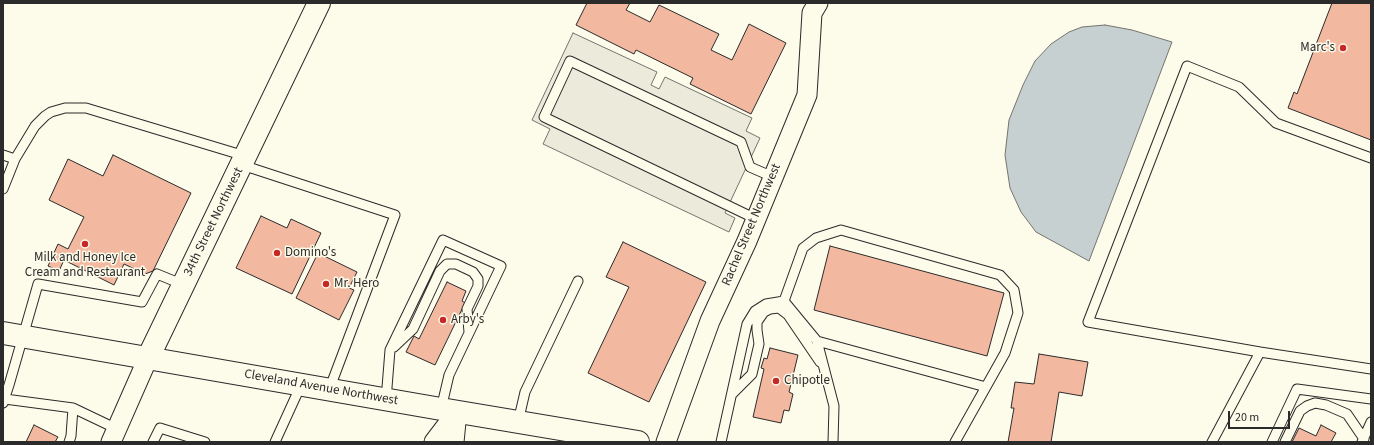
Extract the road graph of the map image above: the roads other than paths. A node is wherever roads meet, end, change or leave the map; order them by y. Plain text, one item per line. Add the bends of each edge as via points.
1 (319, 3) edge
2 (818, 3) edge
3 (3, 155) edge
4 (1371, 158) edge
5 (15, 159) junction
6 (244, 161) junction
7 (6, 174) edge
8 (773, 177) junction
9 (3, 189) edge
10 (756, 219) junction
11 (578, 281) dead end
12 (184, 285) junction
13 (784, 301) junction
14 (469, 332) junction
15 (13, 334) edge
16 (817, 341) junction
17 (390, 350) junction
18 (1260, 352) junction
19 (148, 358) junction
20 (824, 368) junction
21 (1371, 369) edge
22 (302, 385) junction
23 (986, 387) junction
24 (329, 390) junction
25 (732, 394) junction
26 (1371, 399) edge
27 (386, 400) junction
28 (4, 401) edge
29 (73, 408) junction
30 (449, 410) junction
31 (518, 422) junction
32 (1371, 422) edge
33 (114, 436) edge
34 (586, 438) edge
35 (1363, 440) edge
36 (69, 442) edge
37 (153, 442) edge
38 (205, 442) edge
39 (275, 442) edge
40 (434, 442) edge
41 (454, 442) edge
42 (633, 442) edge
43 (666, 442) edge
44 (721, 442) edge
45 (833, 442) edge
46 (954, 442) edge
47 (1212, 442) edge
48 (1272, 442) edge
49 (1285, 442) edge

1 - 6 main road, 34th Street Northwest
2 - 8 street, Rachel Street Northwest via 812,13 807,95
3 - 5 lane
4 - 18 lane via 1276,123 1239,87 1187,66 1088,322
5 - 6 lane via 35,126 45,116 58,110 76,107 86,108
5 - 7 lane
6 - 12 main road, 34th Street Northwest
6 - 24 lane via 395,215
7 - 9 lane
8 - 10 street, Rachel Street Northwest
8 - 10 lane via 750,167 741,142 570,61 544,117
10 - 43 street, Rachel Street Northwest via 710,321
11 - 31 lane via 525,392
12 - 15 lane via 157,274 142,302 38,284
12 - 19 main road, 34th Street Northwest
13 - 16 lane
13 - 23 lane via 803,248 816,238 841,230 1000,276 1014,290 1018,313 1005,353
13 - 25 lane via 766,304 751,317
14 - 17 lane via 467,309 478,286 478,279 471,271 456,264 447,264 440,271 413,329
14 - 17 lane via 501,266 443,240
14 - 30 lane via 449,376
15 - 19 main road, Cleveland Avenue Northwest
15 - 28 lane
16 - 20 lane
16 - 23 lane
17 - 27 lane
18 - 21 lane
18 - 47 lane
19 - 22 main road, Cleveland Avenue Northwest
19 - 33 street, 34th Street Northwest
20 - 25 lane via 788,315 779,308 770,309 764,312 757,322 759,344 752,374
20 - 45 lane via 834,406
22 - 24 main road, Cleveland Avenue Northwest
22 - 39 lane
23 - 46 lane
24 - 27 main road, Cleveland Avenue Northwest
25 - 44 lane
26 - 48 lane via 1297,389
27 - 30 main road, Cleveland Avenue Northwest
28 - 29 lane
29 - 33 lane
29 - 36 lane
30 - 31 main road, Cleveland Avenue Northwest
30 - 40 street
30 - 41 street
31 - 34 main road, Cleveland Avenue Northwest
32 - 35 lane
34 - 42 main road, Cleveland Avenue Northwest
35 - 49 lane via 1347,414 1314,403 1300,412
37 - 38 lane via 160,428

